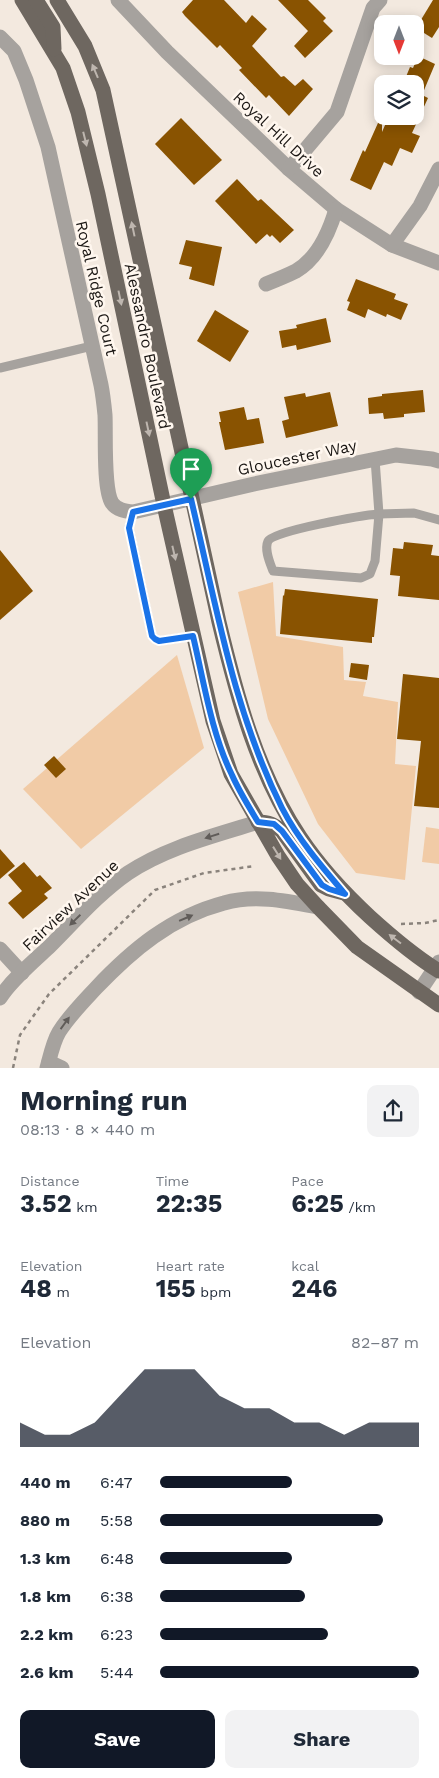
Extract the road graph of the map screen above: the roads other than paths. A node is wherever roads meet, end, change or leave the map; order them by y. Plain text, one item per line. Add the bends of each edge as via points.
1 (22, 0) edge
2 (36, 0) edge
3 (57, 0) edge
4 (118, 0) edge
5 (373, 3) edge
6 (0, 37) edge
7 (54, 51) junction
8 (289, 169) junction
9 (439, 169) edge
10 (336, 209) junction
11 (392, 245) junction
12 (439, 263) edge
13 (266, 284) dead end
14 (92, 346) junction
15 (0, 368) edge
16 (374, 459) junction
17 (439, 461) edge
18 (191, 499) junction
19 (164, 505) junction
20 (133, 512) junction
21 (379, 514) junction
22 (439, 520) edge
23 (193, 636) junction
24 (258, 822) junction
25 (345, 894) junction
26 (318, 907) junction
27 (0, 950) edge
28 (438, 967) edge
29 (22, 973) junction
30 (419, 992) junction
31 (0, 998) edge
32 (439, 1005) edge
33 (53, 1066) edge

1 - 7 main road, Alessandro Boulevard
2 - 7 main road via 53,27
18 -> 3 main road, Alessandro Boulevard via 103,90 85,46
4 - 8 street, Royal Hill Drive via 167,52
5 - 8 street via 336,112
6 - 14 street, Royal Ridge Court via 14,51 48,147
7 -> 19 main road, Alessandro Boulevard via 78,112 98,194
8 - 10 street, Royal Hill Drive
9 - 11 street via 420,206
10 - 11 street, Royal Hill Drive
10 - 13 street via 316,254 297,271
11 - 12 street, Royal Hill Drive
14 - 15 lane
14 - 20 street, Royal Ridge Court via 105,413 108,492 112,504 120,510
16 - 17 street, Gloucester Way via 396,455
16 - 18 street, Gloucester Way
16 - 21 lane
18 - 19 street, Gloucester Way
18 - 25 main road, Alessandro Boulevard via 236,691 256,750 300,838
19 - 20 street
19 -> 23 main road, Alessandro Boulevard
20 - 23 lane via 129,528 152,636 159,641
21 - 21 lane via 364,514 271,536 267,542 273,571 361,578 370,574
21 - 22 lane via 414,513
23 - 24 main road, Alessandro Boulevard via 222,751
24 - 25 main road via 274,824 322,885
24 -> 26 main road, Alessandro Boulevard via 297,884
24 -> 29 street, Fairview Avenue via 179,847 126,874
28 -> 25 main road, Alessandro Boulevard via 388,934
26 - 30 main road, Alessandro Boulevard via 357,947
33 -> 26 street via 58,1033 76,1008 148,939 180,920 224,902 284,900
27 - 29 street
28 - 30 street
29 - 31 street, Fairview Avenue
30 - 32 main road, Alessandro Boulevard

